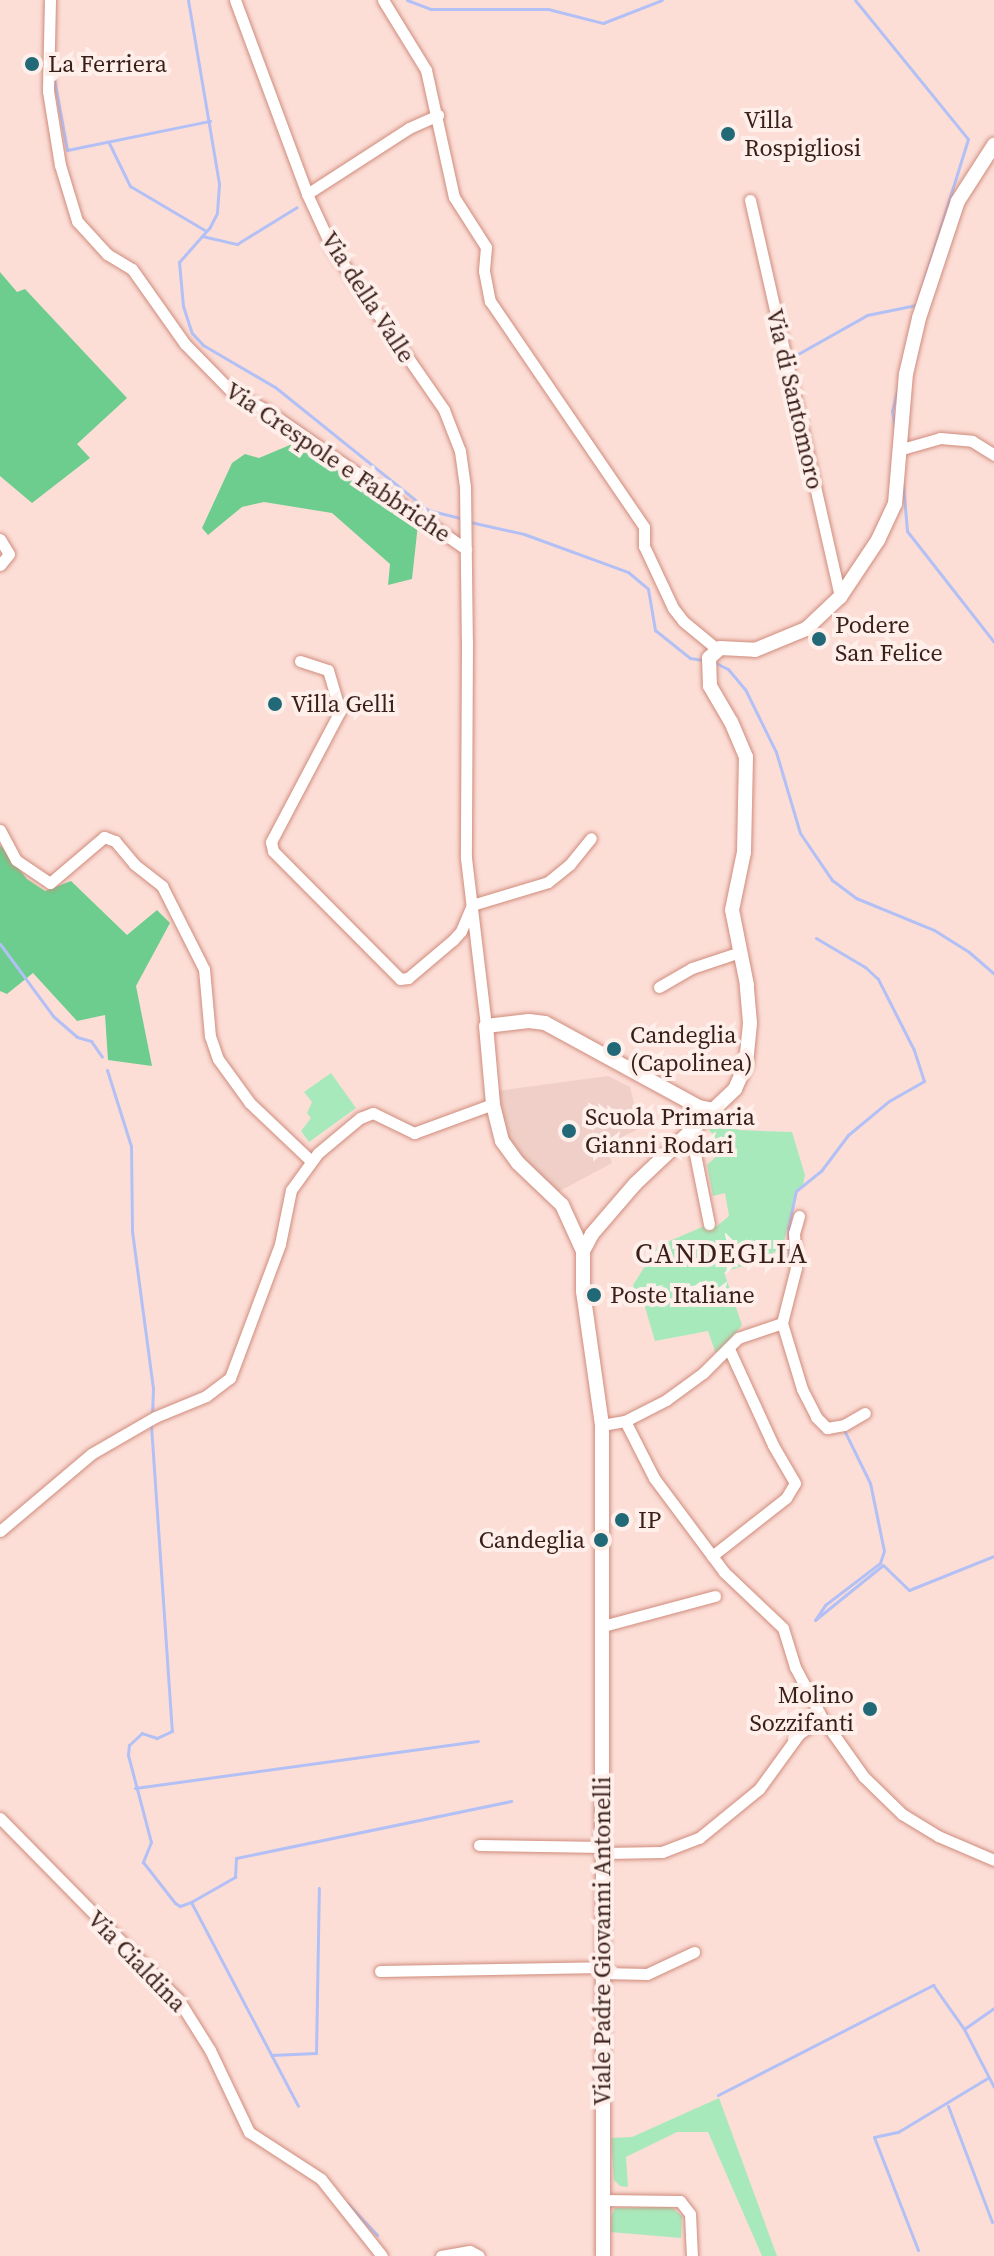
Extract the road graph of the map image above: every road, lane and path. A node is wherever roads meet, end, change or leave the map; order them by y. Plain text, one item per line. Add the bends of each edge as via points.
1 (50, 0) edge
2 (235, 0) edge
3 (383, 0) edge
4 (438, 115) junction
5 (994, 145) edge
6 (307, 194) junction
7 (750, 200) dead end
8 (902, 449) junction
9 (994, 455) edge
10 (0, 539) edge
11 (466, 549) junction
12 (0, 565) edge
13 (840, 597) junction
14 (711, 659) junction
15 (300, 661) dead end
16 (0, 830) edge
17 (591, 838) dead end
18 (472, 905) junction
19 (740, 952) junction
20 (659, 987) dead end
21 (486, 1026) junction
22 (493, 1104) junction
23 (700, 1117) junction
24 (310, 1160) junction
25 (799, 1216) dead end
26 (709, 1224) dead end
27 (583, 1251) junction
28 (782, 1323) junction
29 (729, 1349) junction
30 (865, 1413) dead end
31 (625, 1421) junction
32 (602, 1425) junction
33 (0, 1531) edge
34 (712, 1556) junction
35 (715, 1596) dead end
36 (603, 1626) junction
37 (822, 1718) junction
38 (0, 1818) edge
39 (479, 1845) dead end
40 (604, 1850) junction
41 (994, 1860) edge
42 (694, 1952) dead end
43 (602, 1970) junction
44 (380, 1971) dead end
45 (603, 2200) junction
46 (382, 2256) edge
47 (441, 2256) edge
48 (479, 2256) edge
49 (603, 2256) edge
50 (692, 2256) edge

1 - 11 street, Via Crespole e Fabbriche via 48,91 60,165 77,221 107,254 132,269 185,344 233,393 265,409
2 - 6 street, Via della Valle
3 - 4 street via 426,70
4 - 6 street
4 - 14 street via 454,197 486,247 490,301 644,527 644,546 673,608
5 - 8 main road via 958,201 925,296 906,374
6 - 11 street, Via della Valle via 340,263 451,423 463,464
7 - 13 street, Via di Santomoro
8 - 9 street via 940,438 972,441
8 - 13 main road via 888,522
10 - 12 street via 9,554
11 - 18 street, Via Crespole e Fabbriche via 466,858
13 - 14 main road via 820,619 790,637
14 - 19 main road via 712,691 746,757 744,852 732,910
15 - 18 street via 328,670 340,711 271,842 273,851 400,979 453,940
16 - 24 street via 16,860 50,883 104,837 115,841 162,886 204,969 210,1036 218,1059 261,1115
17 - 18 street via 548,882
18 - 21 street, Via Crespole e Fabbriche
19 - 20 street via 692,968
19 - 23 main road via 750,1023 746,1064 735,1089
21 - 22 main road
21 - 23 main road via 545,1023
22 - 24 street via 414,1133 382,1115 369,1114
22 - 27 main road via 504,1146 562,1205
23 - 26 street
23 - 27 main road via 606,1216
24 - 33 street via 291,1190 280,1244 230,1378 206,1396 155,1417 91,1454
25 - 28 street via 794,1233 796,1268
27 - 32 main road, Viale Padre Giovanni Antonelli via 584,1300
28 - 29 street via 746,1334
28 - 30 street via 802,1389 820,1422 831,1428
29 - 31 street via 687,1386
29 - 34 street via 795,1483 790,1495
31 - 32 street
31 - 34 street via 654,1478
32 - 36 main road, Viale Padre Giovanni Antonelli
34 - 37 street via 783,1628 795,1667
35 - 36 street
36 - 40 main road, Viale Padre Giovanni Antonelli
37 - 40 street via 799,1734 759,1789 699,1838 662,1852
37 - 41 street via 864,1777 894,1808 938,1836
38 - 46 street, Via Cialdina via 178,1999 210,2050 249,2132 321,2179
39 - 40 street
40 - 43 main road, Viale Padre Giovanni Antonelli
42 - 43 street via 647,1974
43 - 44 street
43 - 45 main road, Viale Padre Giovanni Antonelli
45 - 49 main road, Viale Padre Giovanni Antonelli
45 - 50 street via 680,2201 690,2214
47 - 48 street via 470,2251

